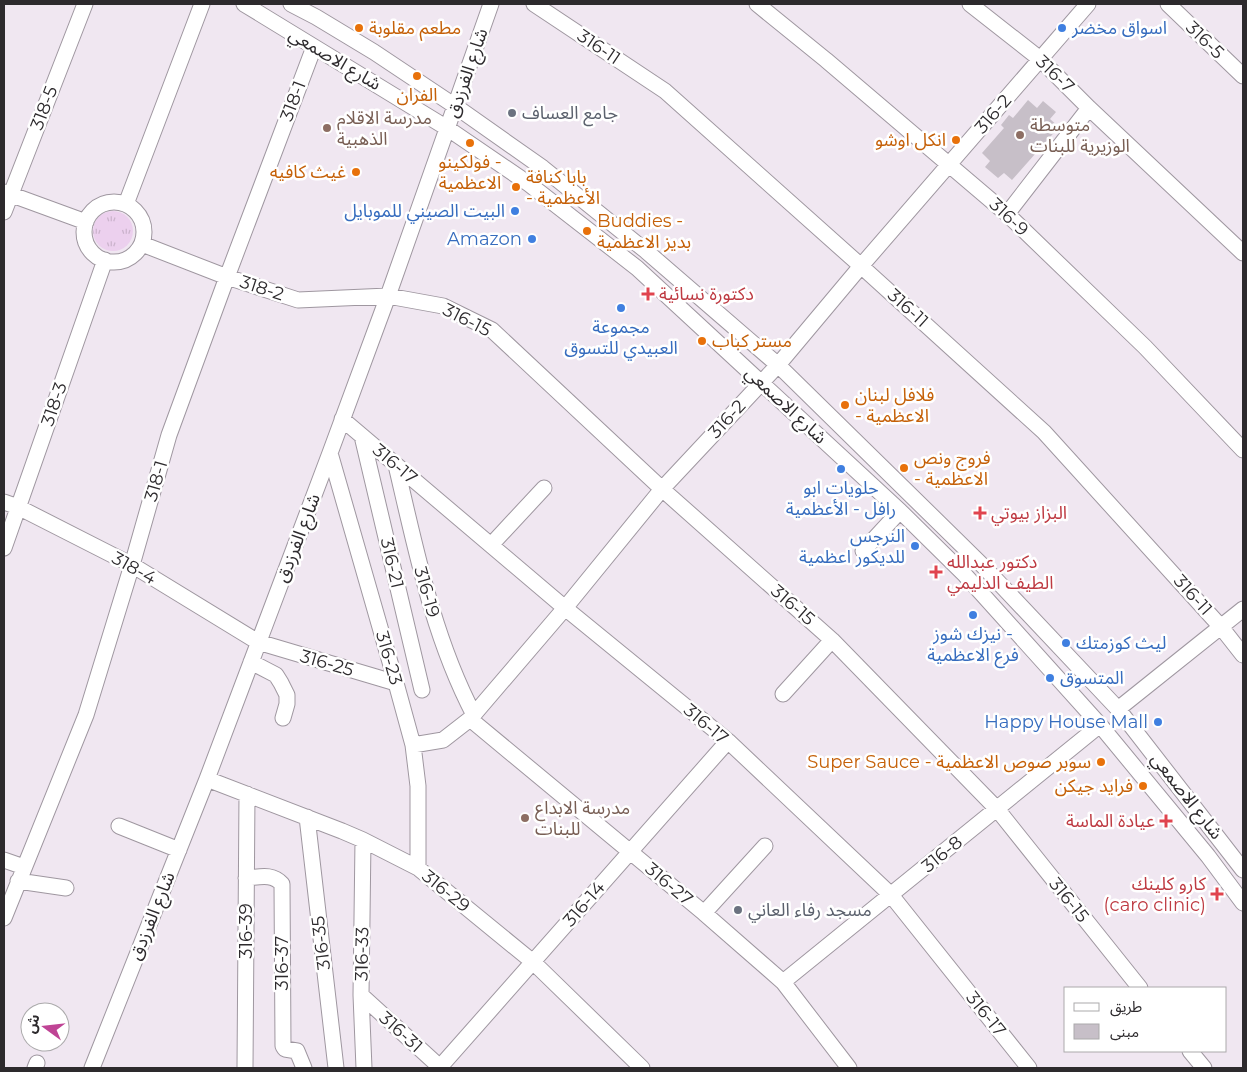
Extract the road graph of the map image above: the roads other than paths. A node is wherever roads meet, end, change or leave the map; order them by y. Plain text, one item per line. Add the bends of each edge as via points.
1 (85, 4) edge
2 (202, 4) edge
3 (244, 4) edge
4 (291, 4) edge
5 (534, 4) edge
6 (757, 4) edge
7 (970, 4) edge
8 (1088, 4) edge
9 (1168, 4) edge
10 (488, 5) edge
11 (318, 10) edge
12 (314, 47) junction
13 (1040, 59) junction
14 (1243, 76) edge
15 (455, 106) junction
16 (1089, 108) junction
17 (447, 128) junction
18 (950, 164) junction
19 (7, 193) edge
20 (126, 204) junction
21 (4, 212) edge
22 (1007, 214) junction
23 (86, 222) junction
24 (142, 244) junction
25 (1243, 253) edge
26 (105, 260) junction
27 (861, 266) junction
28 (227, 277) junction
29 (388, 296) junction
30 (778, 365) junction
31 (762, 382) junction
32 (342, 419) junction
33 (362, 436) junction
34 (1243, 450) edge
35 (330, 453) junction
36 (396, 465) junction
37 (544, 488) dead end
38 (662, 489) junction
39 (11, 505) edge
40 (900, 511) junction
41 (491, 545) junction
42 (4, 548) edge
43 (863, 551) dead end
44 (132, 565) junction
45 (565, 608) junction
46 (1243, 609) edge
47 (1221, 627) junction
48 (832, 640) junction
49 (258, 642) junction
50 (1243, 655) edge
51 (251, 662) junction
52 (396, 683) junction
53 (422, 690) dead end
54 (783, 694) dead end
55 (1118, 709) junction
56 (472, 717) junction
57 (284, 718) dead end
58 (1100, 725) junction
59 (728, 741) junction
60 (413, 745) junction
61 (207, 779) junction
62 (247, 794) junction
63 (996, 809) junction
64 (307, 817) junction
65 (119, 826) dead end
66 (363, 840) junction
67 (765, 846) dead end
68 (179, 850) junction
69 (630, 852) junction
70 (4, 860) edge
71 (418, 868) junction
72 (1243, 870) edge
73 (21, 874) junction
74 (246, 878) junction
75 (66, 888) dead end
76 (891, 894) junction
77 (1243, 903) edge
78 (704, 913) junction
79 (4, 918) edge
80 (533, 962) junction
81 (783, 982) junction
82 (1139, 987) edge
83 (361, 996) junction
84 (1191, 1052) edge
85 (92, 1068) edge
86 (244, 1068) edge
87 (304, 1068) edge
88 (336, 1068) edge
89 (364, 1068) edge
90 (441, 1068) edge
91 (642, 1068) edge
92 (849, 1068) edge
93 (1029, 1068) edge
94 (1204, 1068) edge

1 - 19 street, 318-5
2 - 20 street
3 - 12 street, شارع الاصمعي
4 - 11 street, شارع الاصمعي
5 - 27 street, 316-11 via 665,91
6 - 18 street, 316-9
7 - 13 street, 316-7
8 - 13 street, 316-2
9 - 14 street, 316-5
10 - 15 street, شارع الفرزدق
11 - 15 street, شارع الاصمعي
12 - 17 street, شارع الاصمعي
12 - 28 street, 318-1
13 - 16 street, 316-7
13 - 18 street, 316-2
15 - 17 street, شارع الفرزدق
15 - 30 street, شارع الاصمعي via 543,168 646,251
16 - 22 street
16 - 25 street, 316-7
17 - 29 street, شارع الفرزدق
17 - 31 street, شارع الاصمعي via 529,184 638,268
18 - 22 street, 316-9
18 - 27 street, 316-2
19 - 21 street, 318-5
19 - 23 street
20 - 23 street via 106,203 90,214
20 - 24 street via 140,216 144,235
22 - 34 street, 316-9 via 1145,348
23 - 26 street via 86,241 96,256
24 - 26 street via 122,261
24 - 28 street, 318-2
26 - 39 street, 318-3
27 - 30 street, 316-2
27 - 47 street, 316-11 via 1044,432
28 - 29 street, 318-2 via 298,300
28 - 44 street, 318-1 via 169,435
29 - 32 street, شارع الفرزدق
29 - 38 street, 316-15 via 443,306 492,330
30 - 31 street, 316-2
30 - 55 street, شارع الاصمعي via 984,566
31 - 38 street, 316-2
31 - 40 street, شارع الاصمعي
32 - 33 street, 316-17
32 - 35 street, شارع الفرزدق
33 - 36 street, 316-17
33 - 53 street, 316-21
35 - 49 street, شارع الفرزدق
35 - 52 street, 316-23
36 - 41 street, 316-17
36 - 56 street, 316-19 via 436,623
37 - 41 street
38 - 45 street, 316-2
38 - 48 street, 316-15
39 - 42 street, 318-3
39 - 44 street, 318-4
40 - 43 street
40 - 58 street, شارع الاصمعي via 965,575
41 - 45 street, 316-17
44 - 49 street, 318-4
44 - 73 street, 318-1 via 86,715
45 - 56 street, 316-2
45 - 59 street, 316-17
46 - 47 street
47 - 50 street, 316-11
47 - 55 street
48 - 54 street
48 - 63 street, 316-15
49 - 51 street, شارع الفرزدق
49 - 52 street, 316-25
51 - 57 street via 271,671 281,683 287,704
51 - 61 street, شارع الفرزدق
52 - 60 street, 316-23
55 - 72 street, شارع الاصمعي
56 - 60 street, 316-2 via 443,740
56 - 69 street, 316-27
58 - 63 street, 316-8
58 - 77 street, شارع الاصمعي
59 - 69 street, 316-14
59 - 76 street, 316-17
60 - 71 street, 316-23 via 418,786
61 - 62 street, 316-29
61 - 68 street, شارع الفرزدق
62 - 64 street, 316-29
62 - 74 street, 316-39
63 - 76 street, 316-8
63 - 82 street, 316-15
64 - 66 street, 316-29
64 - 88 street, 316-35
65 - 68 street
66 - 71 street, 316-29
66 - 83 street, 316-33
67 - 78 street
68 - 85 street, شارع الفرزدق
69 - 78 street, 316-27
69 - 80 street, 316-14
70 - 73 street
71 - 80 street, 316-29
73 - 75 street
73 - 79 street, 318-1
74 - 86 street, 316-39
74 - 87 street, 316-37 via 272,876 282,884 283,1046 297,1051
76 - 81 street, 316-8
76 - 93 street, 316-17
78 - 81 street, 316-27
80 - 90 street, 316-14
80 - 91 street, 316-29
81 - 92 street, 316-27
83 - 89 street, 316-33
83 - 90 street, 316-31
84 - 94 street

